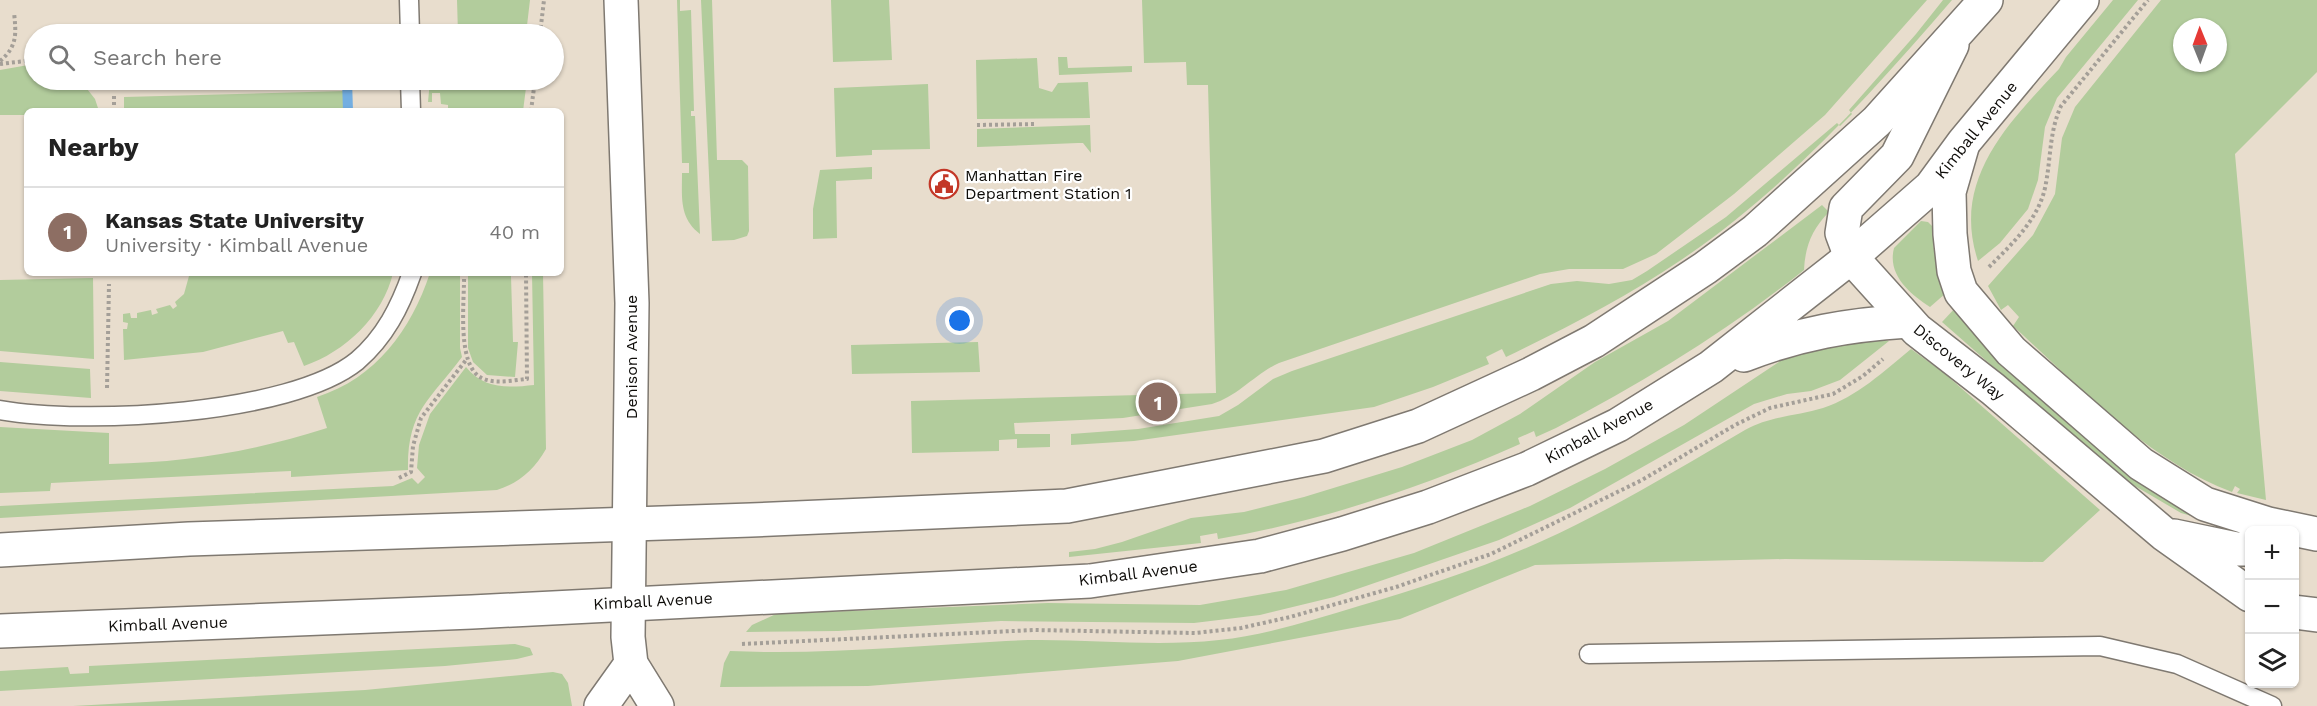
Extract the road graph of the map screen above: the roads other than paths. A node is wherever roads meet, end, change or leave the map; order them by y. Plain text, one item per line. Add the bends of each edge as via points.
1 (409, 0) edge
2 (621, 0) edge
3 (1986, 0) edge
4 (2082, 0) edge
5 (410, 24) edge
6 (1957, 35) junction
7 (410, 90) edge
8 (411, 108) edge
9 (1964, 142) junction
10 (1851, 257) junction
11 (411, 276) edge
12 (1908, 321) junction
13 (1711, 368) junction
14 (0, 410) edge
15 (629, 522) junction
16 (2164, 534) junction
17 (2317, 534) edge
18 (2317, 543) edge
19 (2299, 547) edge
20 (2245, 549) edge
21 (0, 550) edge
22 (2245, 592) edge
23 (628, 602) junction
24 (2299, 613) edge
25 (2317, 615) edge
26 (0, 631) edge
27 (1589, 654) dead end
28 (631, 664) junction
29 (600, 706) edge
30 (657, 706) edge
31 (2272, 706) edge

1 - 5 lane
2 - 15 main road, Denison Avenue via 632,303
3 - 6 main road
4 - 9 main road, Kimball Avenue
6 - 10 main road, Discovery Way via 1897,156 1846,208 1842,232
6 - 15 main road via 1823,172 1705,268 1594,340 1418,426 1324,456 1067,506
7 - 8 lane
9 - 10 main road, Kimball Avenue via 1931,187
9 - 17 main road via 1949,192 1954,271 1961,292 2011,351 2141,464 2205,504 2268,524
10 - 12 main road, Discovery Way
10 - 13 main road, Kimball Avenue
11 - 14 lane via 401,306 382,335 356,361 326,380 257,399 182,412 68,417
12 - 13 main road via 1847,325 1814,332 1778,341
12 - 16 main road, Discovery Way
13 - 23 main road, Kimball Avenue via 1618,425 1527,469 1428,507 1260,555 1090,581
15 - 21 main road
15 - 23 main road, Denison Avenue
16 - 20 main road
16 - 22 main road, Discovery Way
18 - 19 main road
23 - 26 main road, Kimball Avenue
23 - 28 main road, Denison Avenue
24 - 25 main road
27 - 31 lane via 2100,646 2177,664
28 - 29 main road
28 - 30 main road, Denison Avenue

